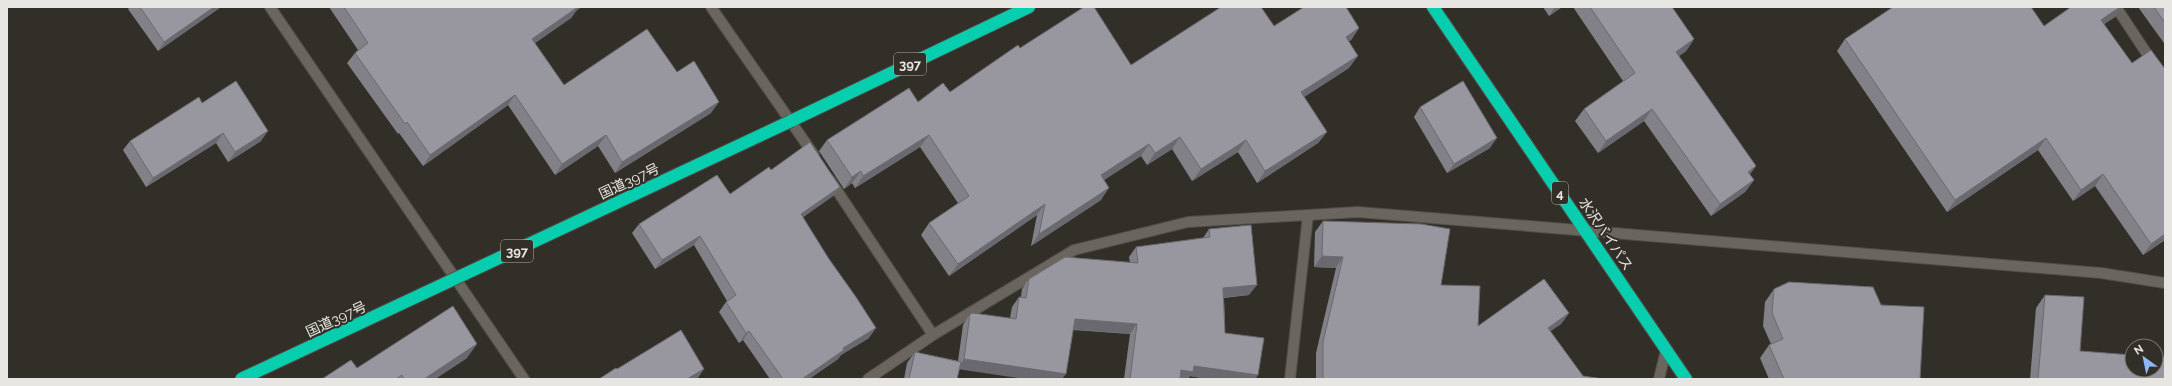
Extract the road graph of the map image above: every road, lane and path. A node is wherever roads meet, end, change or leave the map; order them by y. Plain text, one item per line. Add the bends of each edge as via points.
1 (270, 7) edge
2 (711, 7) edge
3 (1029, 7) edge
4 (1434, 7) edge
5 (2116, 7) edge
6 (2165, 81) edge
7 (791, 121) junction
8 (1308, 215) junction
9 (1586, 232) junction
10 (2165, 283) edge
11 (933, 335) junction
12 (1666, 350) junction
13 (241, 379) edge
14 (524, 379) edge
15 (868, 379) edge
16 (1290, 379) edge
17 (1658, 379) edge
18 (1686, 379) edge

1 - 14 street
2 - 7 street
3 - 7 highway, 国道397号 / 397
4 - 9 highway, 水沢バイパス / 4
5 - 6 street
7 - 11 street
7 - 13 highway, 国道397号 / 397, bridge
8 - 9 street via 1358,212
8 - 11 street via 1188,222 1074,250
8 - 16 street
9 - 10 street via 2101,274
9 - 12 highway, 水沢バイパス / 4
11 - 15 street
12 - 17 street
12 - 18 highway, 水沢バイパス / 4

